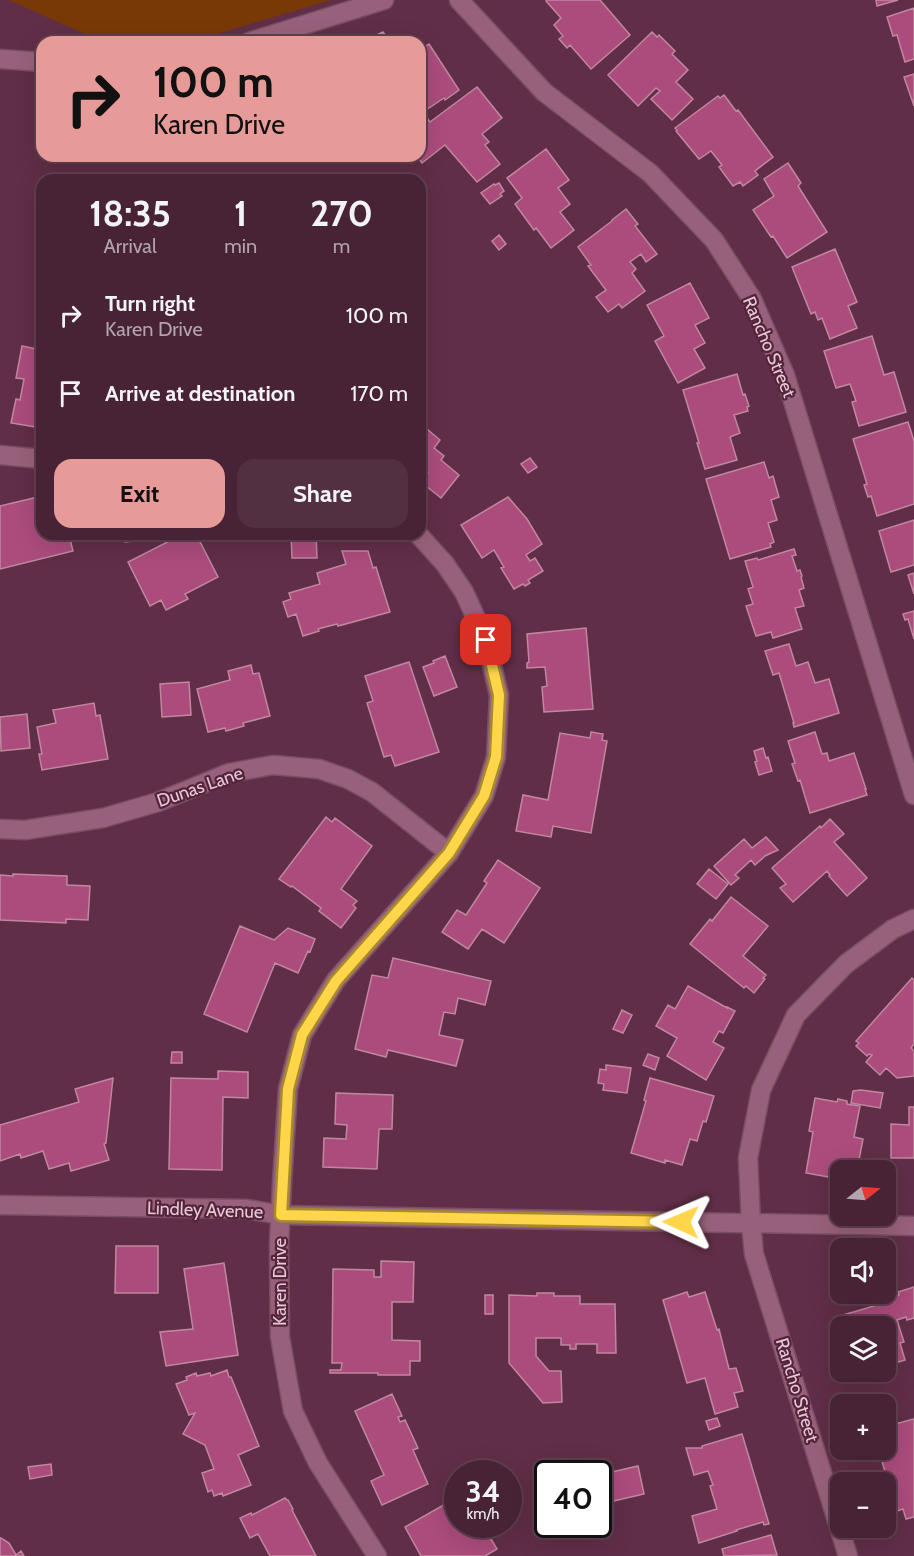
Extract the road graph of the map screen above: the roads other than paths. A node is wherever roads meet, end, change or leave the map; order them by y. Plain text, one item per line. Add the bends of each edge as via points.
1 (384, 0) edge
2 (459, 0) edge
3 (268, 36) edge
4 (0, 59) edge
5 (36, 62) edge
6 (0, 455) edge
7 (36, 458) edge
8 (423, 540) edge
9 (914, 795) edge
10 (0, 830) edge
11 (449, 853) junction
12 (914, 918) edge
13 (0, 1205) edge
14 (281, 1215) junction
15 (751, 1224) junction
16 (914, 1226) edge
17 (377, 1556) edge
18 (848, 1556) edge

1 - 3 street
2 - 9 street, Rancho Street via 544,92 650,173 714,240 752,299 785,375
4 - 5 street
6 - 7 street
8 - 11 street, Karen Drive via 464,592 486,640 499,695 496,757 487,787
10 - 11 street, Dunas Lane via 103,818 158,802 229,773 273,765 319,769 348,779 372,792
11 - 14 street, Karen Drive via 336,981 302,1035 288,1089
12 - 15 street, Rancho Street via 846,964 796,1015 761,1090 748,1158
13 - 14 street, Lindley Avenue via 247,1209
14 - 15 street, Lindley Avenue
14 - 17 street, Karen Drive via 280,1337 293,1411 318,1463
15 - 16 street, Lindley Avenue
15 - 18 street, Rancho Street via 754,1254

